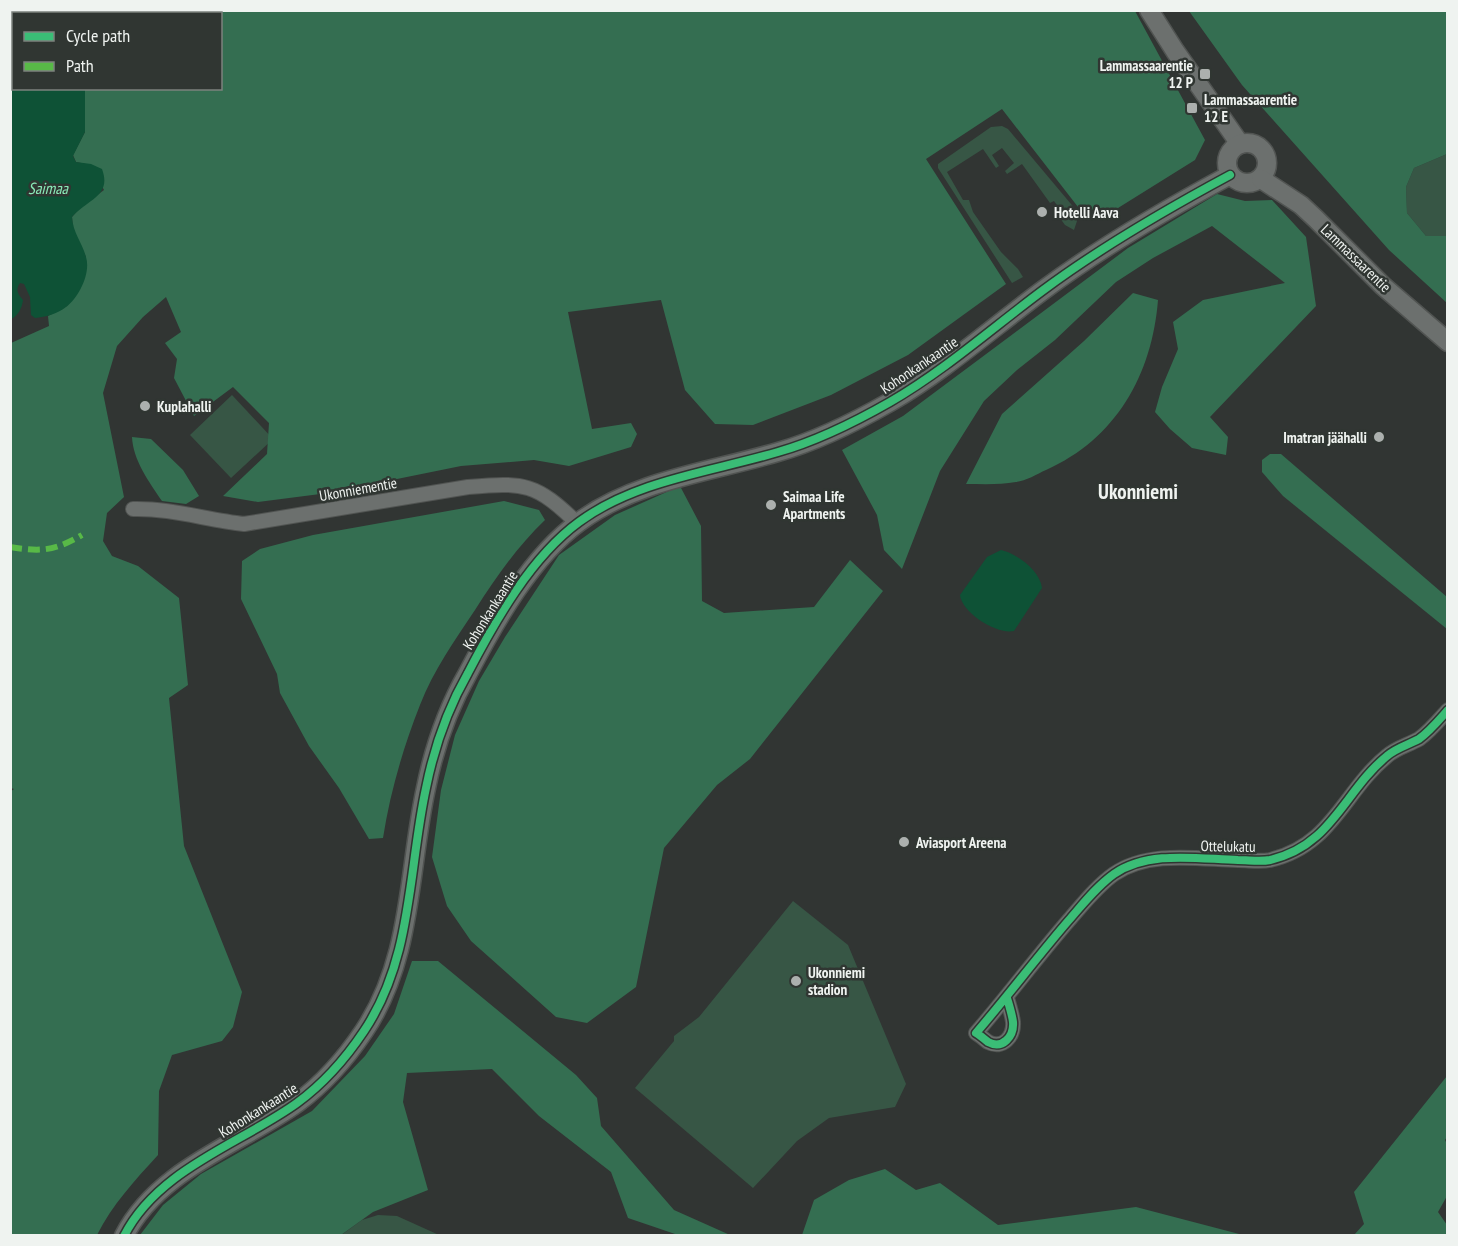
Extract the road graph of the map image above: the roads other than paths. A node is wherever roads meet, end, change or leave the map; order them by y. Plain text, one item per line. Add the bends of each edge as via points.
1 (1149, 10) edge
2 (1240, 144) junction
3 (1230, 175) junction
4 (1261, 178) junction
5 (1448, 342) edge
6 (133, 509) dead end
7 (577, 523) junction
8 (1448, 710) edge
9 (1007, 998) dead end
10 (124, 1236) edge

1 - 2 street
2 - 3 street via 1229,153
2 - 4 street via 1255,145 1266,156
3 - 4 street via 1244,184
3 - 7 street, Kohonkankaantie via 1081,263 939,371 890,402 836,430 784,450 636,491
4 - 5 street, Lammassaarentie via 1316,219 1383,286
6 - 7 street, Ukonniementie via 153,508 244,524 505,484 525,486 544,494
7 - 10 street, Kohonkankaantie via 538,561 516,592 455,696 435,750 426,789 398,953 366,1028 316,1088 168,1185 147,1203
8 - 9 street, Ottelukatu via 1430,730 1387,755 1334,820 1310,843 1290,855 1267,861 1170,858 1135,863 1114,874 1091,895

